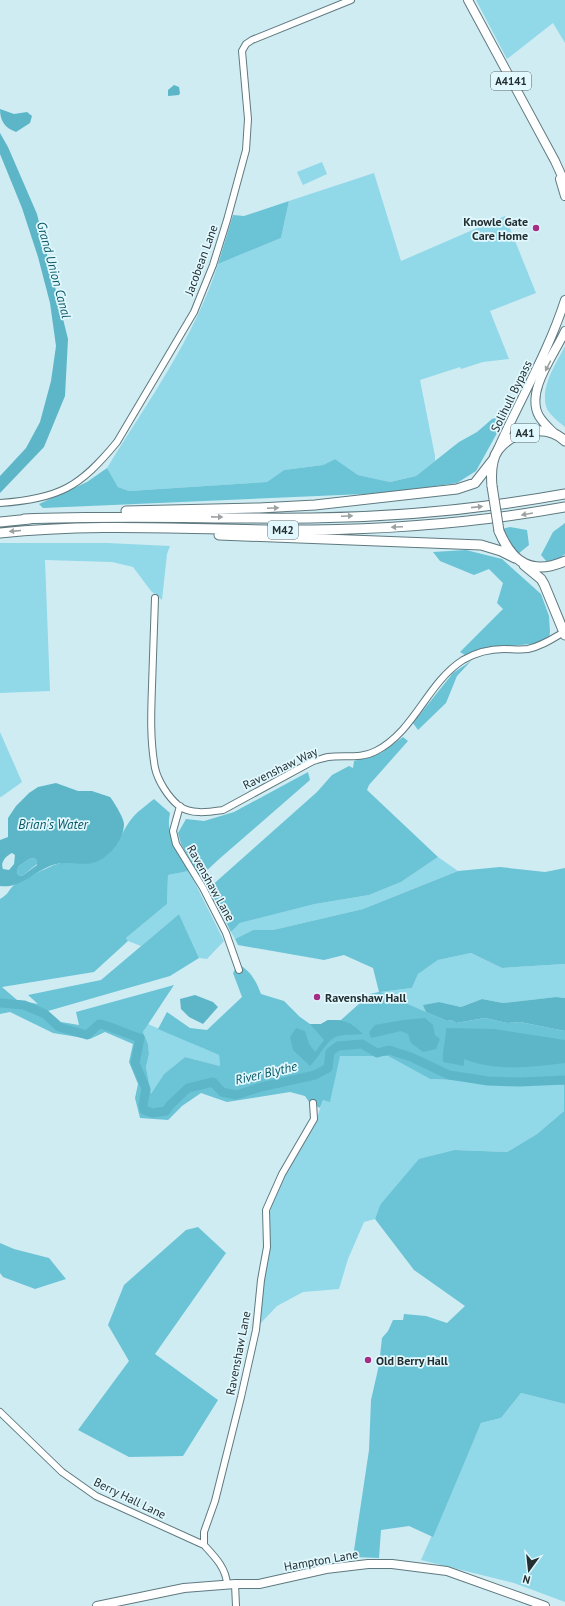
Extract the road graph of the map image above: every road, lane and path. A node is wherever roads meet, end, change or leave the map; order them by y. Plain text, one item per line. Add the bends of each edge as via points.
1 (349, 0) edge
2 (468, 0) edge
3 (555, 161) junction
4 (565, 183) edge
5 (565, 196) edge
6 (565, 300) edge
7 (563, 315) edge
8 (565, 331) edge
9 (562, 439) edge
10 (498, 450) junction
11 (493, 460) junction
12 (565, 494) edge
13 (0, 503) edge
14 (565, 507) edge
15 (24, 519) junction
16 (0, 522) edge
17 (42, 530) junction
18 (0, 533) edge
19 (515, 558) junction
20 (565, 561) edge
21 (523, 564) junction
22 (155, 598) dead end
23 (564, 634) edge
24 (180, 806) junction
25 (238, 970) dead end
26 (313, 1103) dead end
27 (0, 1412) edge
28 (204, 1545) junction
29 (231, 1584) junction
30 (97, 1606) edge
31 (236, 1606) edge
32 (545, 1606) edge

1 - 13 street, Jacobean Lane via 252,40 242,51 248,119 246,150 213,265 194,312 117,442 85,478 69,488 28,501
2 - 3 main road, A4141
3 - 4 main road, A4141
3 - 5 main road, A4141
6 - 7 main road
7 - 10 main road, Solihull Bypass
8 -> 9 main road, Solihull Bypass via 538,384 535,396 538,415
9 - 10 highway, A41 via 542,431 531,431 516,436
10 - 11 highway, A41
15 -> 11 highway via 139,510 315,506 403,496 467,487 478,480
11 - 19 highway, A41, bridge via 492,486 499,531
15 -> 12 highway, M42 via 87,516 313,518 412,514
14 -> 17 highway, M42 via 519,515 412,526 313,530 87,527
15 - 16 highway, M42
17 -> 18 highway, M42
17 - 19 highway via 275,536 475,545 491,547
19 - 21 highway, A41
20 - 21 highway, A41 via 542,567
21 - 23 highway, A41 via 544,584
22 - 24 street via 150,722 156,769 163,786
23 - 24 street, Ravenshaw Way via 533,647 487,651 463,660 441,681 401,733 392,742 376,751 367,755 327,757 313,761 223,810 209,812
24 - 25 street, Ravenshaw Lane via 173,830 176,844 226,933
26 - 28 street, Ravenshaw Lane via 314,1119 282,1174 266,1210 267,1248 256,1330 215,1501 204,1532
27 - 28 street, Berry Hall Lane via 62,1472 96,1496
28 - 29 street via 218,1561
29 - 30 main road, Hampton Lane via 184,1588
29 - 31 street
29 - 32 main road, Hampton Lane via 259,1584 344,1566 392,1564 447,1571

